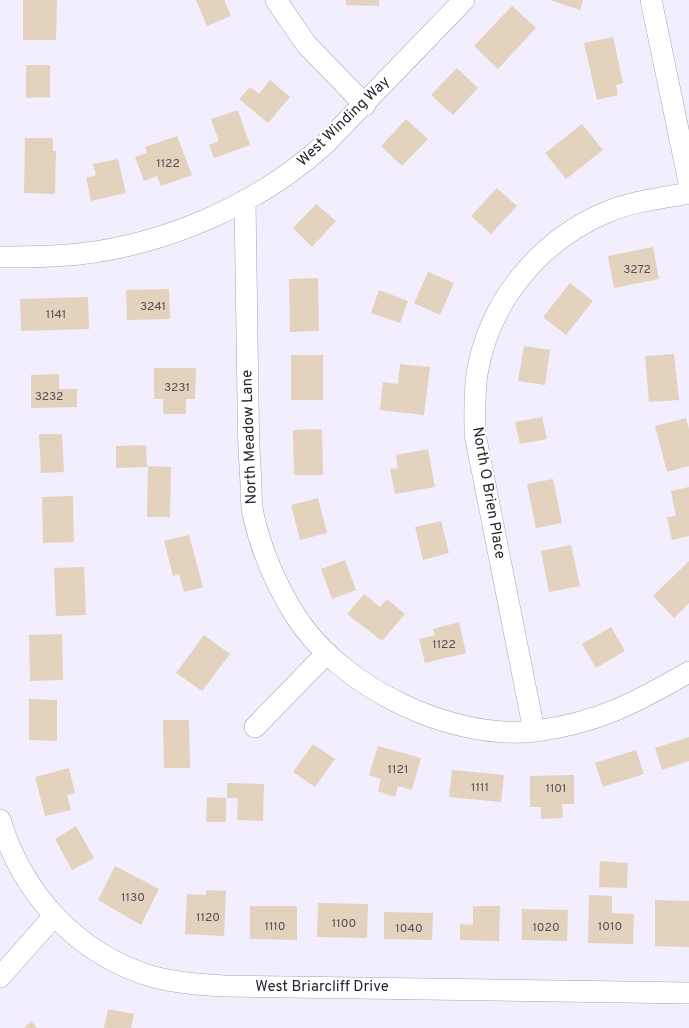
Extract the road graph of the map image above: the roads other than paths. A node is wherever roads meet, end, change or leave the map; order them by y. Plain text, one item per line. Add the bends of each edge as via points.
1 (276, 0) edge
2 (464, 0) edge
3 (651, 0) edge
4 (364, 106) junction
5 (689, 182) edge
6 (689, 193) edge
7 (245, 201) junction
8 (0, 258) edge
9 (327, 653) junction
10 (689, 672) edge
11 (256, 727) dead end
12 (534, 731) junction
13 (0, 820) edge
14 (54, 916) junction
15 (0, 977) edge
16 (689, 993) edge

1 - 4 street via 306,44
2 - 4 street, West Winding Way
3 - 5 street
4 - 7 street, West Winding Way via 304,163
6 - 12 street, North O Brien Place via 608,212 549,247 513,286 491,325 482,350 474,402 475,434
7 - 8 street, West Winding Way via 198,223 111,249 56,256
7 - 9 street, North Meadow Lane via 248,448 252,513 267,560 295,616
9 - 11 street
9 - 12 street, North Meadow Lane via 362,681 402,706 443,721 488,730
10 - 12 street, North Meadow Lane via 610,714
13 - 14 street, West Briarcliff Drive via 16,864
14 - 15 street
14 - 16 street, West Briarcliff Drive via 104,956 131,969 182,982 226,986

